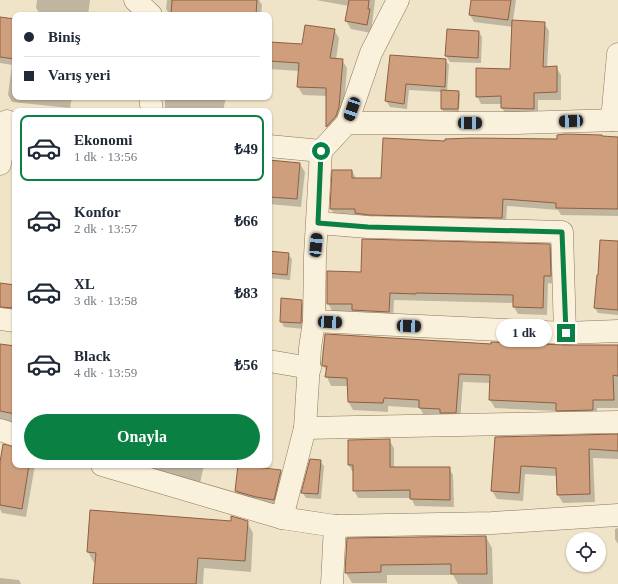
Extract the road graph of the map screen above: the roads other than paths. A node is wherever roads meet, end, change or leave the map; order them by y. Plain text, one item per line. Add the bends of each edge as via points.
1 (135, 0) edge
2 (398, 0) edge
3 (148, 12) edge
4 (618, 54) edge
5 (615, 120) edge
6 (7, 121) edge
7 (347, 123) junction
8 (272, 146) edge
9 (321, 151) junction
10 (0, 164) edge
11 (318, 223) junction
12 (0, 319) edge
13 (12, 321) edge
14 (314, 322) junction
15 (618, 331) edge
16 (566, 333) junction
17 (272, 362) edge
18 (310, 368) junction
19 (618, 422) edge
20 (305, 428) junction
21 (0, 430) edge
22 (12, 434) edge
23 (115, 468) edge
24 (618, 515) edge
25 (282, 518) junction
26 (335, 526) junction
27 (332, 584) edge

1 - 3 street
2 - 7 street via 371,53
4 - 5 street
5 - 7 street
6 - 10 street
7 - 9 street
8 - 9 street
9 - 11 street
11 - 14 street
11 - 16 street via 368,227 562,232
12 - 13 street
14 - 16 street
14 - 18 street
15 - 16 street
17 - 18 street
18 - 20 street
19 - 20 street
20 - 25 street
21 - 22 street
23 - 25 street
24 - 26 street via 492,523
25 - 26 street
26 - 27 street

